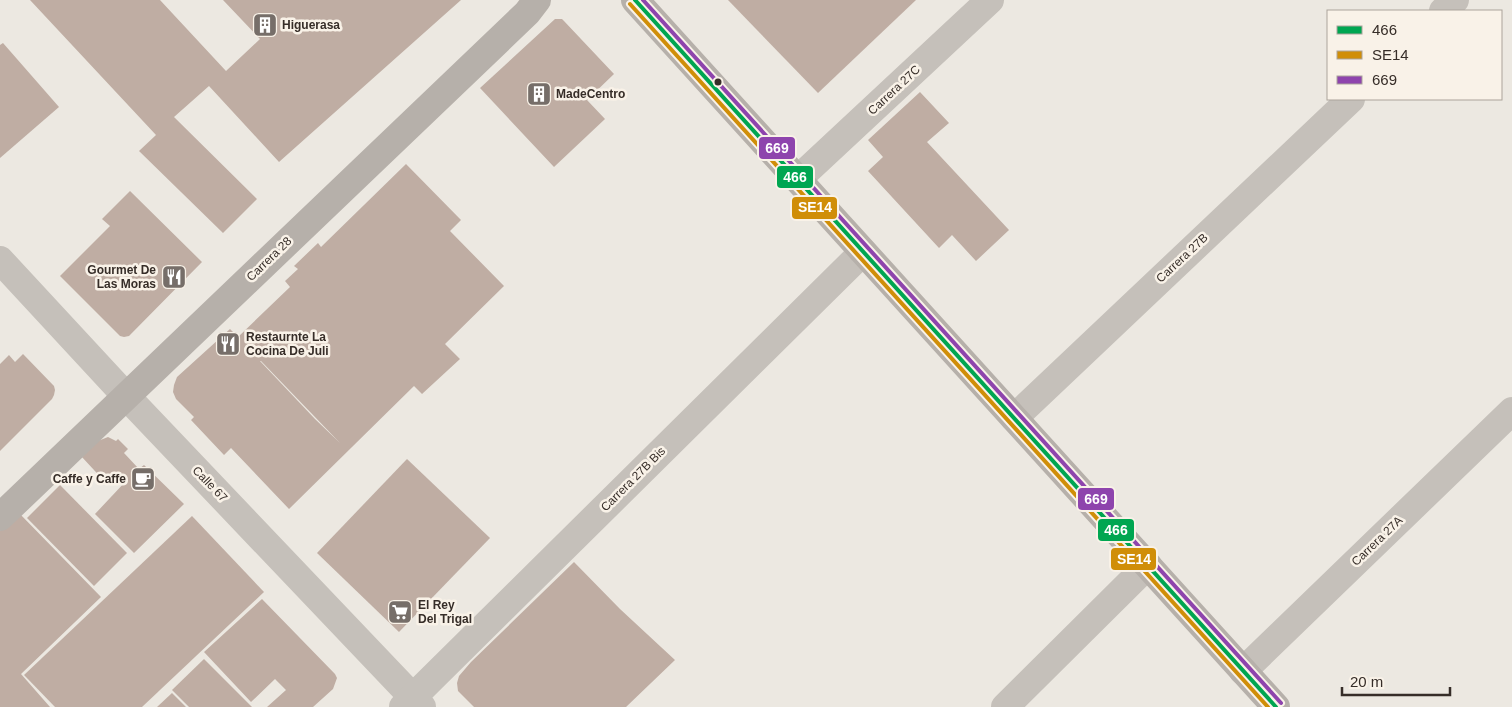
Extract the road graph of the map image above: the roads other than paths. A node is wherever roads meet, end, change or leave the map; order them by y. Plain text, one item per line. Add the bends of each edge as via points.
1 (537, 0) edge
2 (634, 0) edge
3 (990, 0) edge
4 (1455, 0) edge
5 (1444, 10) edge
6 (1350, 100) edge
7 (798, 179) junction
8 (863, 252) junction
9 (0, 260) edge
10 (126, 396) junction
11 (1512, 411) edge
12 (1014, 418) junction
13 (0, 517) edge
14 (1148, 565) junction
15 (1243, 671) junction
16 (412, 704) edge
17 (1004, 707) edge
18 (1276, 707) edge

1 - 10 main road, Carrera 28
2 - 7 main road
3 - 7 street, Carrera 27C
4 - 5 street
6 - 12 street, Carrera 27B
7 - 8 main road
8 - 12 main road
8 - 16 street, Carrera 27B Bis
9 - 10 street, Calle 67
10 - 13 main road, Carrera 28
10 - 16 street, Calle 67
11 - 15 street, Carrera 27A
12 - 14 main road
14 - 15 main road
14 - 17 street
15 - 18 main road

